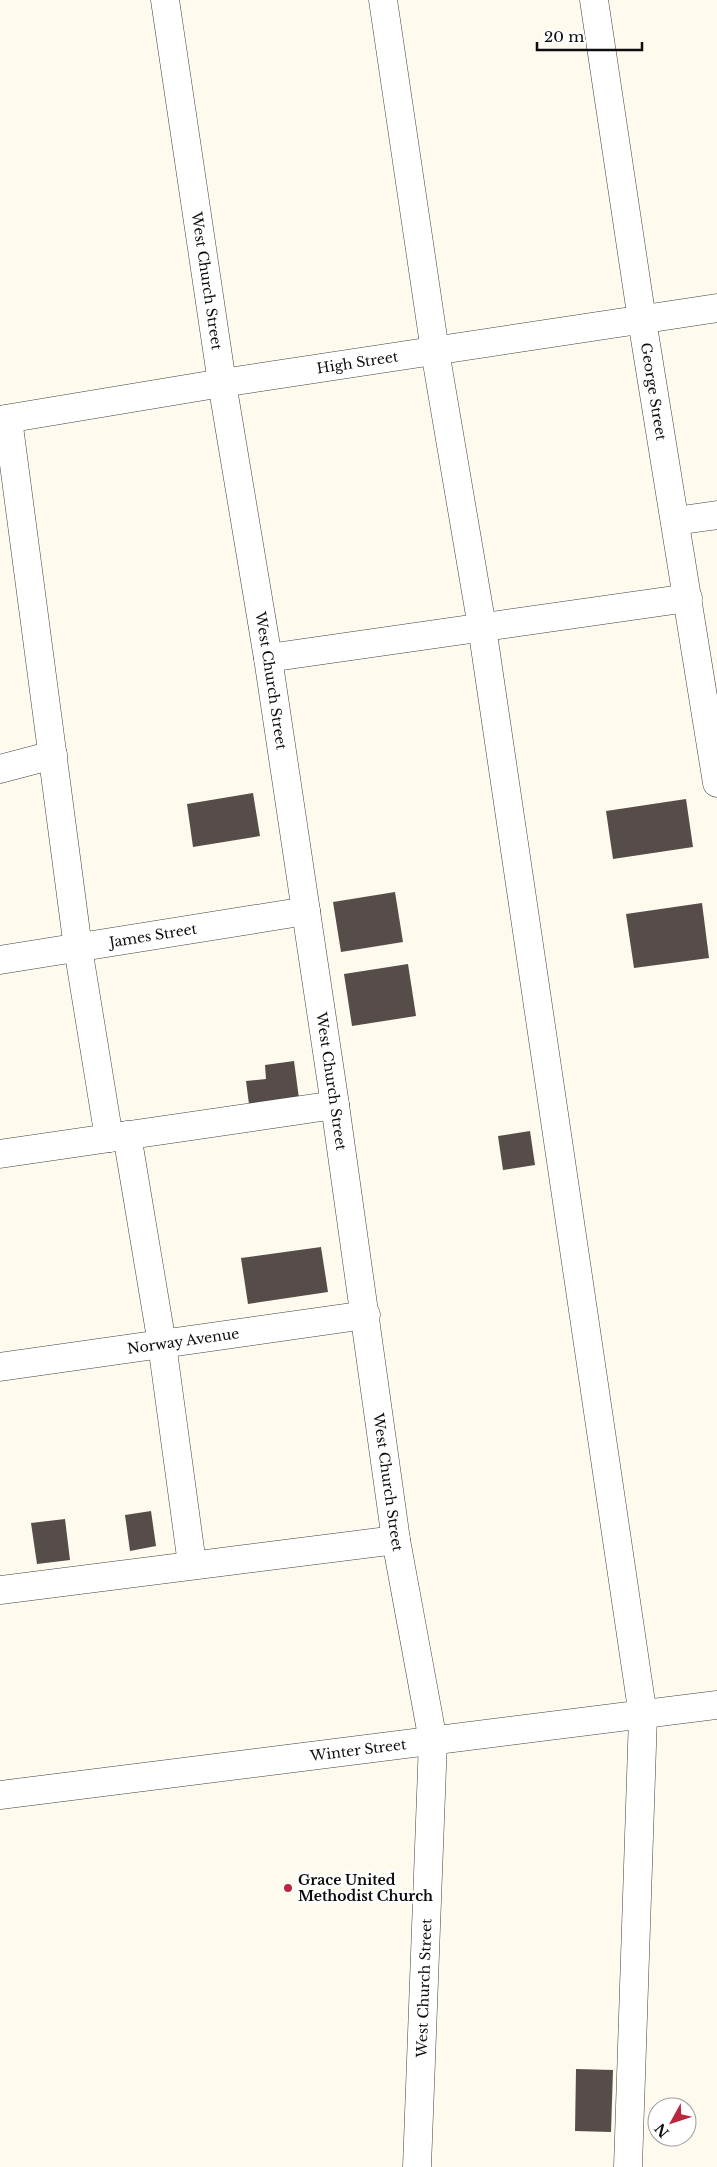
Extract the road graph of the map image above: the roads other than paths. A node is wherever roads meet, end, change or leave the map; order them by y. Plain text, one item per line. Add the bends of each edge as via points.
1 (165, 0) edge
2 (383, 0) edge
3 (594, 0) edge
4 (717, 308) edge
5 (642, 320) junction
6 (436, 351) junction
7 (222, 383) junction
8 (4, 420) edge
9 (717, 515) edge
10 (675, 521) junction
11 (688, 598) junction
12 (482, 627) junction
13 (268, 658) junction
14 (53, 755) junction
15 (0, 769) edge
16 (717, 783) edge
17 (306, 911) junction
18 (78, 948) junction
19 (0, 960) edge
20 (335, 1105) junction
21 (118, 1137) junction
22 (0, 1154) edge
23 (366, 1315) junction
24 (162, 1344) junction
25 (0, 1367) edge
26 (396, 1540) junction
27 (192, 1564) junction
28 (0, 1590) edge
29 (717, 1705) edge
30 (643, 1716) junction
31 (433, 1741) junction
32 (0, 1795) edge
33 (417, 2167) edge
34 (628, 2167) edge

1 - 7 street, West Church Street
2 - 6 street
3 - 5 street, George Street
4 - 5 street, High Street
5 - 6 street, High Street
5 - 10 street, George Street
6 - 7 street, High Street
6 - 12 street
7 - 8 street, High Street
7 - 13 street, West Church Street
8 - 14 street
9 - 10 street
10 - 11 street, George Street
11 - 12 street
11 - 16 street, George Street
12 - 13 street
12 - 30 street
13 - 17 street, West Church Street
14 - 15 street
14 - 18 street
17 - 18 street, James Street
17 - 20 street, West Church Street
18 - 19 street, James Street
18 - 21 street
20 - 21 street
20 - 23 street, West Church Street
21 - 22 street
21 - 24 street
23 - 24 street, Norway Avenue
23 - 26 street, West Church Street
24 - 25 street, Norway Avenue
24 - 27 street
26 - 27 street
26 - 31 street, West Church Street
27 - 28 street
29 - 30 street, Winter Street
30 - 31 street, Winter Street
30 - 34 street
31 - 32 street, Winter Street
31 - 33 street, West Church Street

